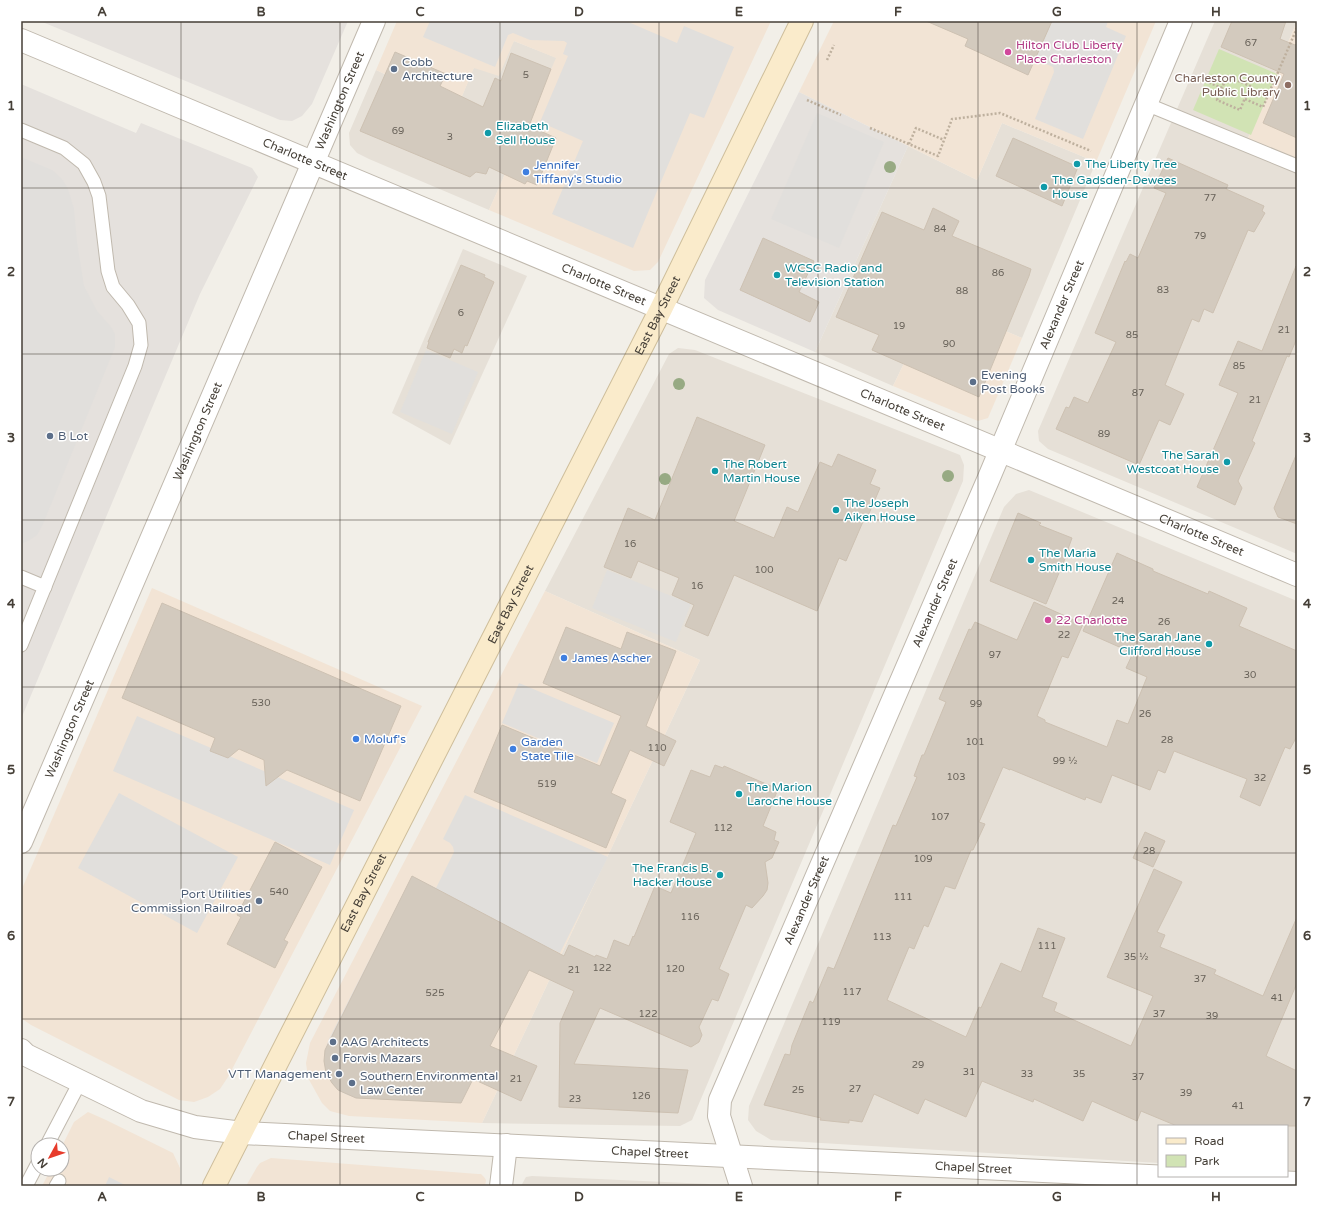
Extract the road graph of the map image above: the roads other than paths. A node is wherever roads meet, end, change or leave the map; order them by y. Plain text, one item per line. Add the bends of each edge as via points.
1 (374, 21) edge
2 (802, 21) edge
3 (1181, 21) edge
4 (21, 40) edge
5 (1146, 104) junction
6 (21, 130) edge
7 (313, 162) junction
8 (1297, 166) edge
9 (661, 309) junction
10 (1000, 450) junction
11 (1297, 575) edge
12 (21, 577) edge
13 (45, 587) junction
14 (21, 645) edge
15 (21, 842) edge
16 (23, 1052) edge
17 (80, 1082) junction
18 (242, 1133) junction
19 (51, 1137) edge
20 (506, 1145) junction
21 (732, 1156) junction
22 (1158, 1176) edge
23 (31, 1177) edge
24 (1171, 1177) edge
25 (1297, 1183) edge
26 (26, 1186) edge
27 (214, 1186) edge
28 (501, 1186) edge
29 (741, 1186) edge

1 - 7 street, Washington Street
2 - 9 main road, East Bay Street
3 - 5 street, Alexander Street
4 - 7 street, Charlotte Street
5 - 8 lane
5 - 10 street, Alexander Street
6 - 13 lane via 64,148 84,164 99,196 108,271 113,287 139,322 141,345 135,366
7 - 9 street, Charlotte Street
7 - 15 street, Washington Street
9 - 10 street, Charlotte Street
9 - 18 main road, East Bay Street
10 - 11 street, Charlotte Street
10 - 21 street, Alexander Street via 720,1100 719,1116
12 - 13 lane
13 - 14 lane
16 - 17 street, Chapel Street
17 - 18 street, Chapel Street via 141,1111 195,1127
17 - 19 lane
18 - 20 street, Chapel Street
18 - 27 main road, East Bay Street
20 - 21 street, Chapel Street
20 - 28 street
21 - 22 street, Chapel Street
21 - 29 street, Alexander Street
23 - 26 lane
24 - 25 street, Chapel Street

